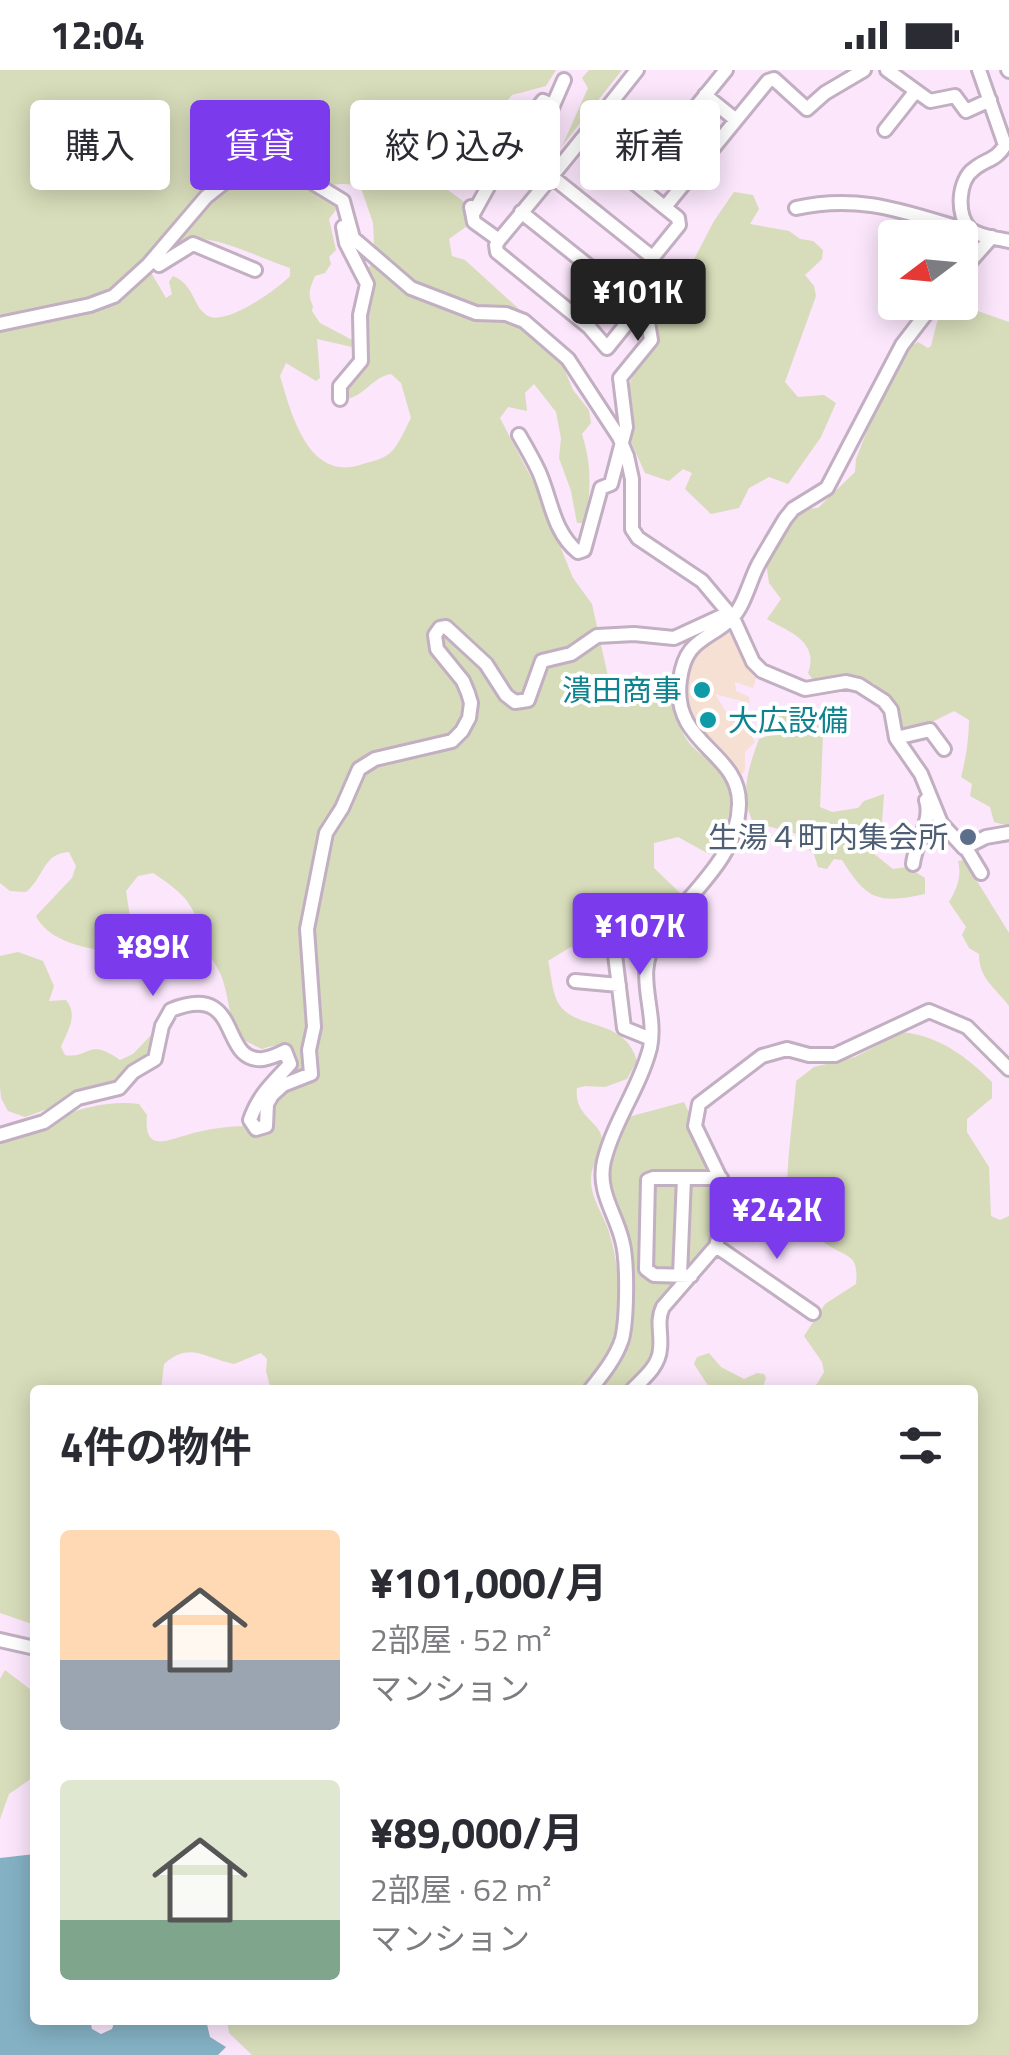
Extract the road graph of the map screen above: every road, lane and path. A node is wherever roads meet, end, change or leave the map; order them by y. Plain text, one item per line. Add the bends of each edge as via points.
1 (637, 70) edge
2 (726, 70) edge
3 (864, 70) edge
4 (886, 70) edge
5 (979, 70) edge
6 (564, 80) dead end
7 (915, 92) junction
8 (705, 96) junction
9 (554, 100) edge
10 (613, 100) edge
11 (702, 100) edge
12 (990, 100) junction
13 (736, 120) junction
14 (886, 130) dead end
15 (580, 141) edge
16 (560, 165) edge
17 (560, 175) edge
18 (483, 190) edge
19 (540, 190) edge
20 (644, 190) edge
21 (665, 207) junction
22 (796, 208) dead end
23 (522, 212) junction
24 (348, 216) junction
25 (929, 220) edge
26 (965, 220) edge
27 (978, 233) edge
28 (992, 237) junction
29 (499, 240) junction
30 (1009, 241) edge
31 (978, 253) edge
32 (652, 257) junction
33 (154, 259) junction
34 (255, 270) dead end
35 (624, 293) junction
36 (640, 307) junction
37 (921, 320) edge
38 (0, 324) edge
39 (340, 399) dead end
40 (519, 436) dead end
41 (622, 445) junction
42 (733, 618) junction
43 (896, 738) junction
44 (944, 749) dead end
45 (917, 768) junction
46 (1009, 833) edge
47 (966, 848) junction
48 (912, 864) dead end
49 (981, 873) dead end
50 (612, 930) dead end
51 (574, 981) dead end
52 (619, 985) junction
53 (651, 1040) junction
54 (1009, 1069) edge
55 (0, 1134) edge
56 (684, 1178) junction
57 (721, 1178) junction
58 (716, 1246) junction
59 (686, 1276) junction
60 (813, 1313) dead end
61 (594, 1385) edge
62 (637, 1385) edge
63 (0, 1640) edge
64 (30, 1647) edge

1 - 10 street
2 - 8 street
3 - 13 street via 807,109 768,81
4 - 7 street
5 - 12 street
6 - 9 street
7 - 12 street via 932,102 955,96 966,110
7 - 14 street
8 - 11 street
8 - 13 street
12 - 26 street via 1006,145 966,176
13 - 21 street
15 - 16 street
17 - 32 street
18 - 29 street via 472,209 474,222
19 - 23 street
20 - 21 street
21 - 32 street via 679,225
22 - 25 street via 859,201
23 - 29 street
23 - 35 street
24 - 33 street via 344,200 305,178 226,181
24 - 39 street via 346,243 367,284 360,315 362,362 340,386
24 - 41 street via 352,238 410,288 476,313 524,321 568,359
27 - 28 street
28 - 30 street
28 - 31 street
29 - 36 street via 497,252 607,348
32 - 35 street
33 - 34 street via 159,264 193,244
33 - 38 street via 102,302
35 - 36 street
36 - 41 street via 652,340 620,378
37 - 42 street via 826,488 785,519
40 - 41 street via 553,516 578,552 586,546
41 - 42 street via 632,479 632,529 645,545 690,571
42 - 43 street via 762,671 805,689 860,685 891,710
42 - 53 street via 687,655 679,692 687,724 735,783 736,828 724,856 651,950 645,976
42 - 55 street via 724,614 674,638 597,636 572,654 542,662 528,700 515,702 486,664 440,628 437,650 462,681 472,703 469,718 452,742 375,758 359,769 326,833 308,930 311,1074 277,1089 267,1104 266,1126 256,1129 250,1120 267,1085 290,1064 288,1056 285,1051 252,1057 238,1046 224,1017 196,1002 172,1010 155,1059 119,1088 78,1098 44,1122
43 - 44 street via 934,727
43 - 45 street
45 - 47 street via 940,823
45 - 48 street via 929,814
46 - 47 street
47 - 49 street
50 - 52 street
51 - 52 street
52 - 53 street via 624,1028
53 - 61 street via 604,1163 606,1202 624,1244 623,1336
54 - 57 street via 968,1027 929,1011 835,1055 788,1049 762,1056 696,1110 695,1126
56 - 57 street
56 - 59 street
56 - 59 street via 648,1180 646,1232 647,1272
57 - 58 street via 726,1194
58 - 59 street
58 - 60 street
59 - 62 street via 659,1315 660,1354
63 - 64 street

